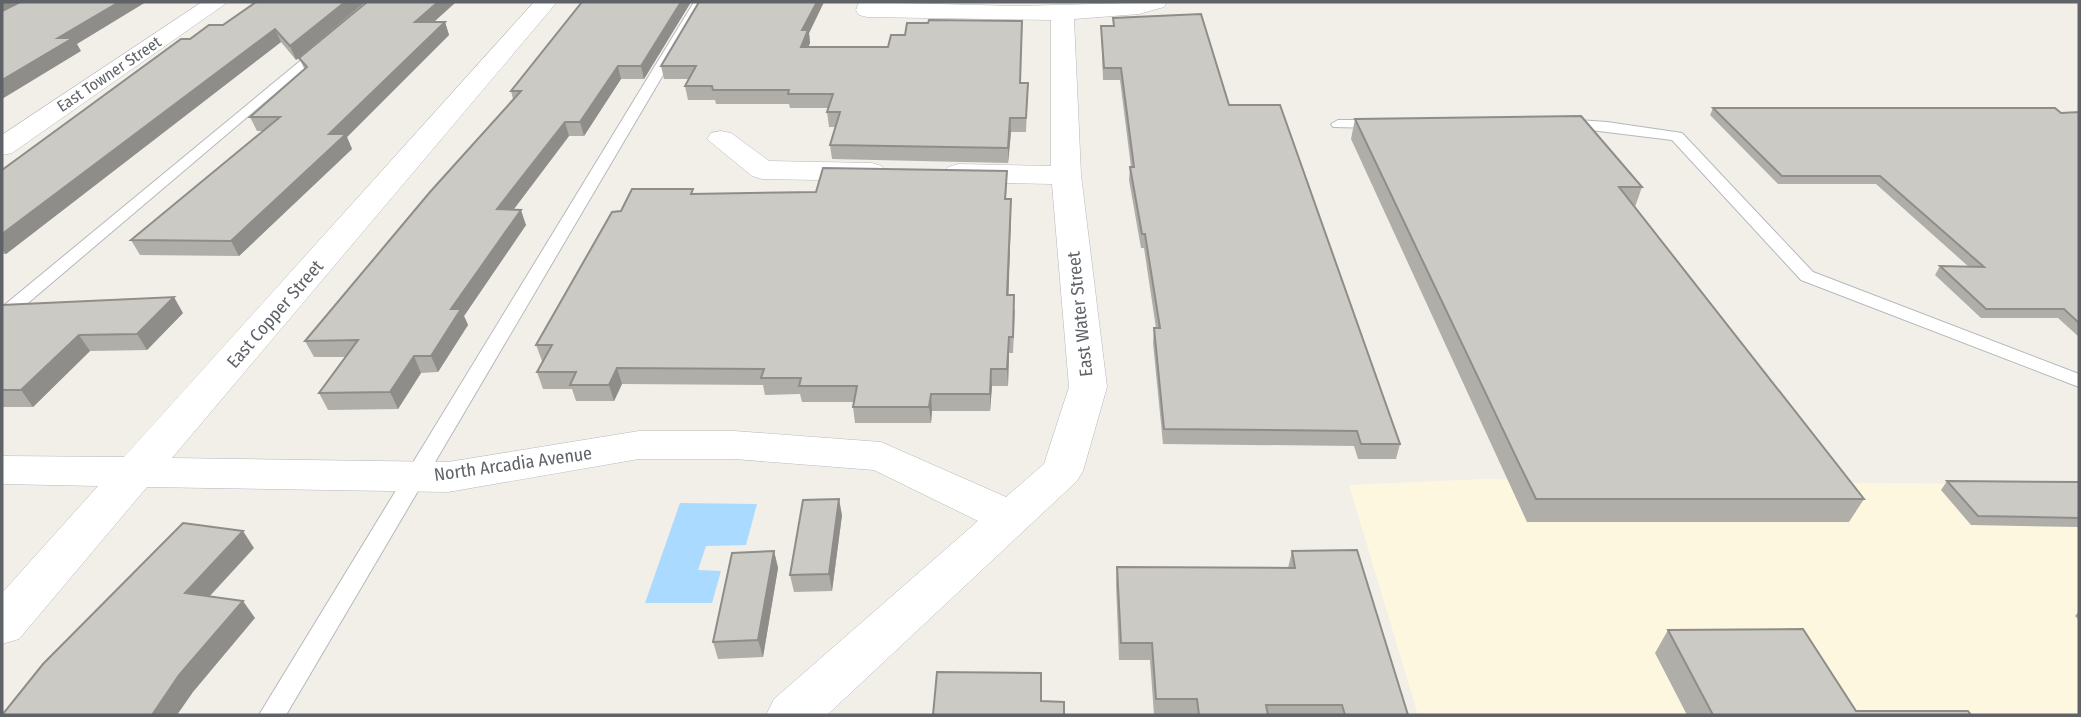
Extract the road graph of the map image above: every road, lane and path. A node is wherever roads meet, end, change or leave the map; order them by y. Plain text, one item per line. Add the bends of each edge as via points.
1 (217, 2) edge
2 (546, 2) edge
3 (700, 2) edge
4 (870, 2) edge
5 (1156, 2) edge
6 (1062, 12) junction
7 (333, 38) edge
8 (1394, 123) edge
9 (1545, 123) edge
10 (1338, 124) dead end
11 (721, 139) dead end
12 (2, 147) edge
13 (1066, 175) junction
14 (2, 316) edge
15 (2079, 381) edge
16 (2, 470) edge
17 (139, 471) junction
18 (416, 476) junction
19 (1009, 517) junction
20 (2, 625) edge
21 (272, 715) edge
22 (792, 715) edge

1 - 12 street, East Towner Street
2 - 17 street, East Copper Street
3 - 18 lane
4 - 6 street via 867,10
5 - 6 street via 1124,10
6 - 13 street, East Water Street
7 - 14 lane
8 - 10 lane
9 - 15 lane via 1677,136 1807,276
11 - 13 street via 762,170
13 - 19 street, East Water Street via 1088,387 1062,471
16 - 17 street, North Arcadia Avenue
17 - 18 street, North Arcadia Avenue
17 - 20 street, East Copper Street
18 - 19 street, North Arcadia Avenue via 448,477 639,445 734,445 881,456
18 - 21 lane
19 - 22 street, East Water Street

